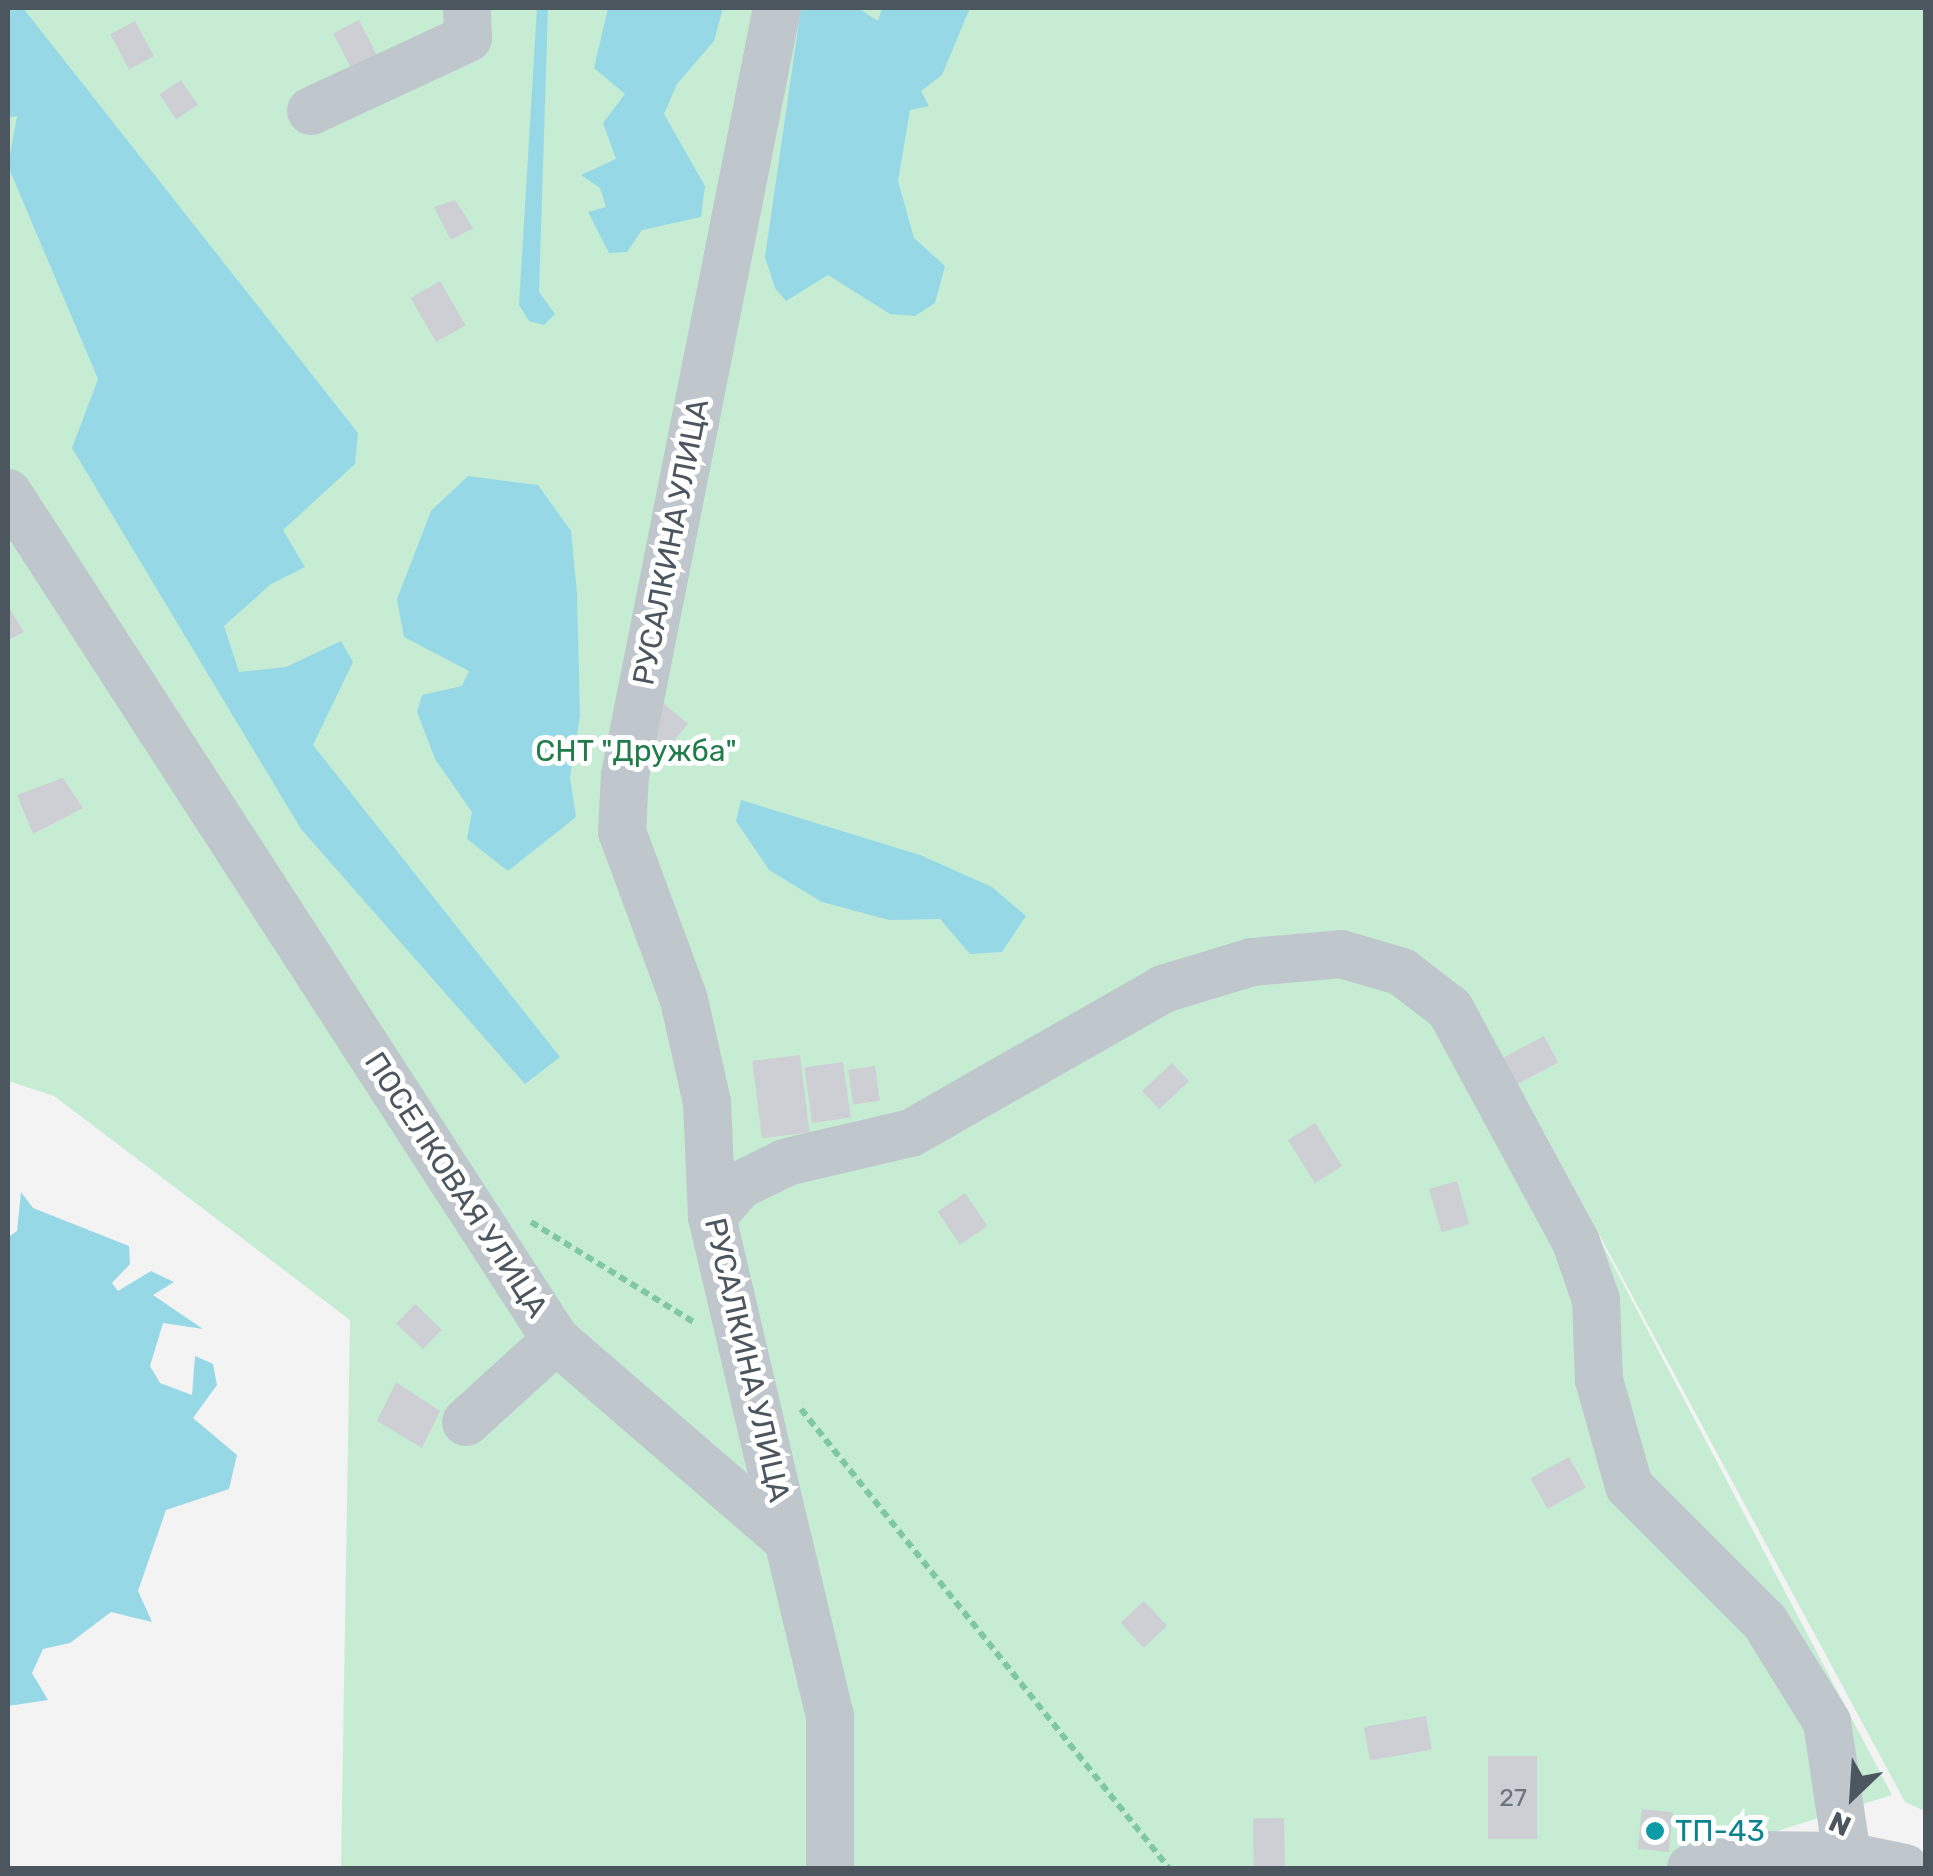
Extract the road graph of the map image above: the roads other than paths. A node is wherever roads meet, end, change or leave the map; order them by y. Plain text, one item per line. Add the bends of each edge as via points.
1 (467, 8) edge
2 (778, 8) edge
3 (311, 111) dead end
4 (8, 493) edge
5 (712, 1217) junction
6 (556, 1340) junction
7 (466, 1422) dead end
8 (788, 1540) junction
9 (1847, 1856) junction
10 (830, 1868) edge
11 (1692, 1868) edge
12 (1905, 1868) edge

1 - 3 street via 468,38
2 - 5 street, РУСАЛКИНА УЛИЦА via 624,775 622,832 684,1000 707,1102
4 - 6 street, ПОСЕЛКОВАЯ УЛИЦА
5 - 8 street, РУСАЛКИНА УЛИЦА
5 - 9 street via 740,1185 787,1162 911,1133 1163,989 1252,962 1341,954 1402,972 1450,1009 1576,1242 1596,1300 1599,1380 1630,1486 1764,1622 1827,1722
6 - 7 street
6 - 8 street, ПОСЕЛКОВАЯ УЛИЦА
8 - 10 street via 830,1716
9 - 11 street via 1765,1855
9 - 12 street

